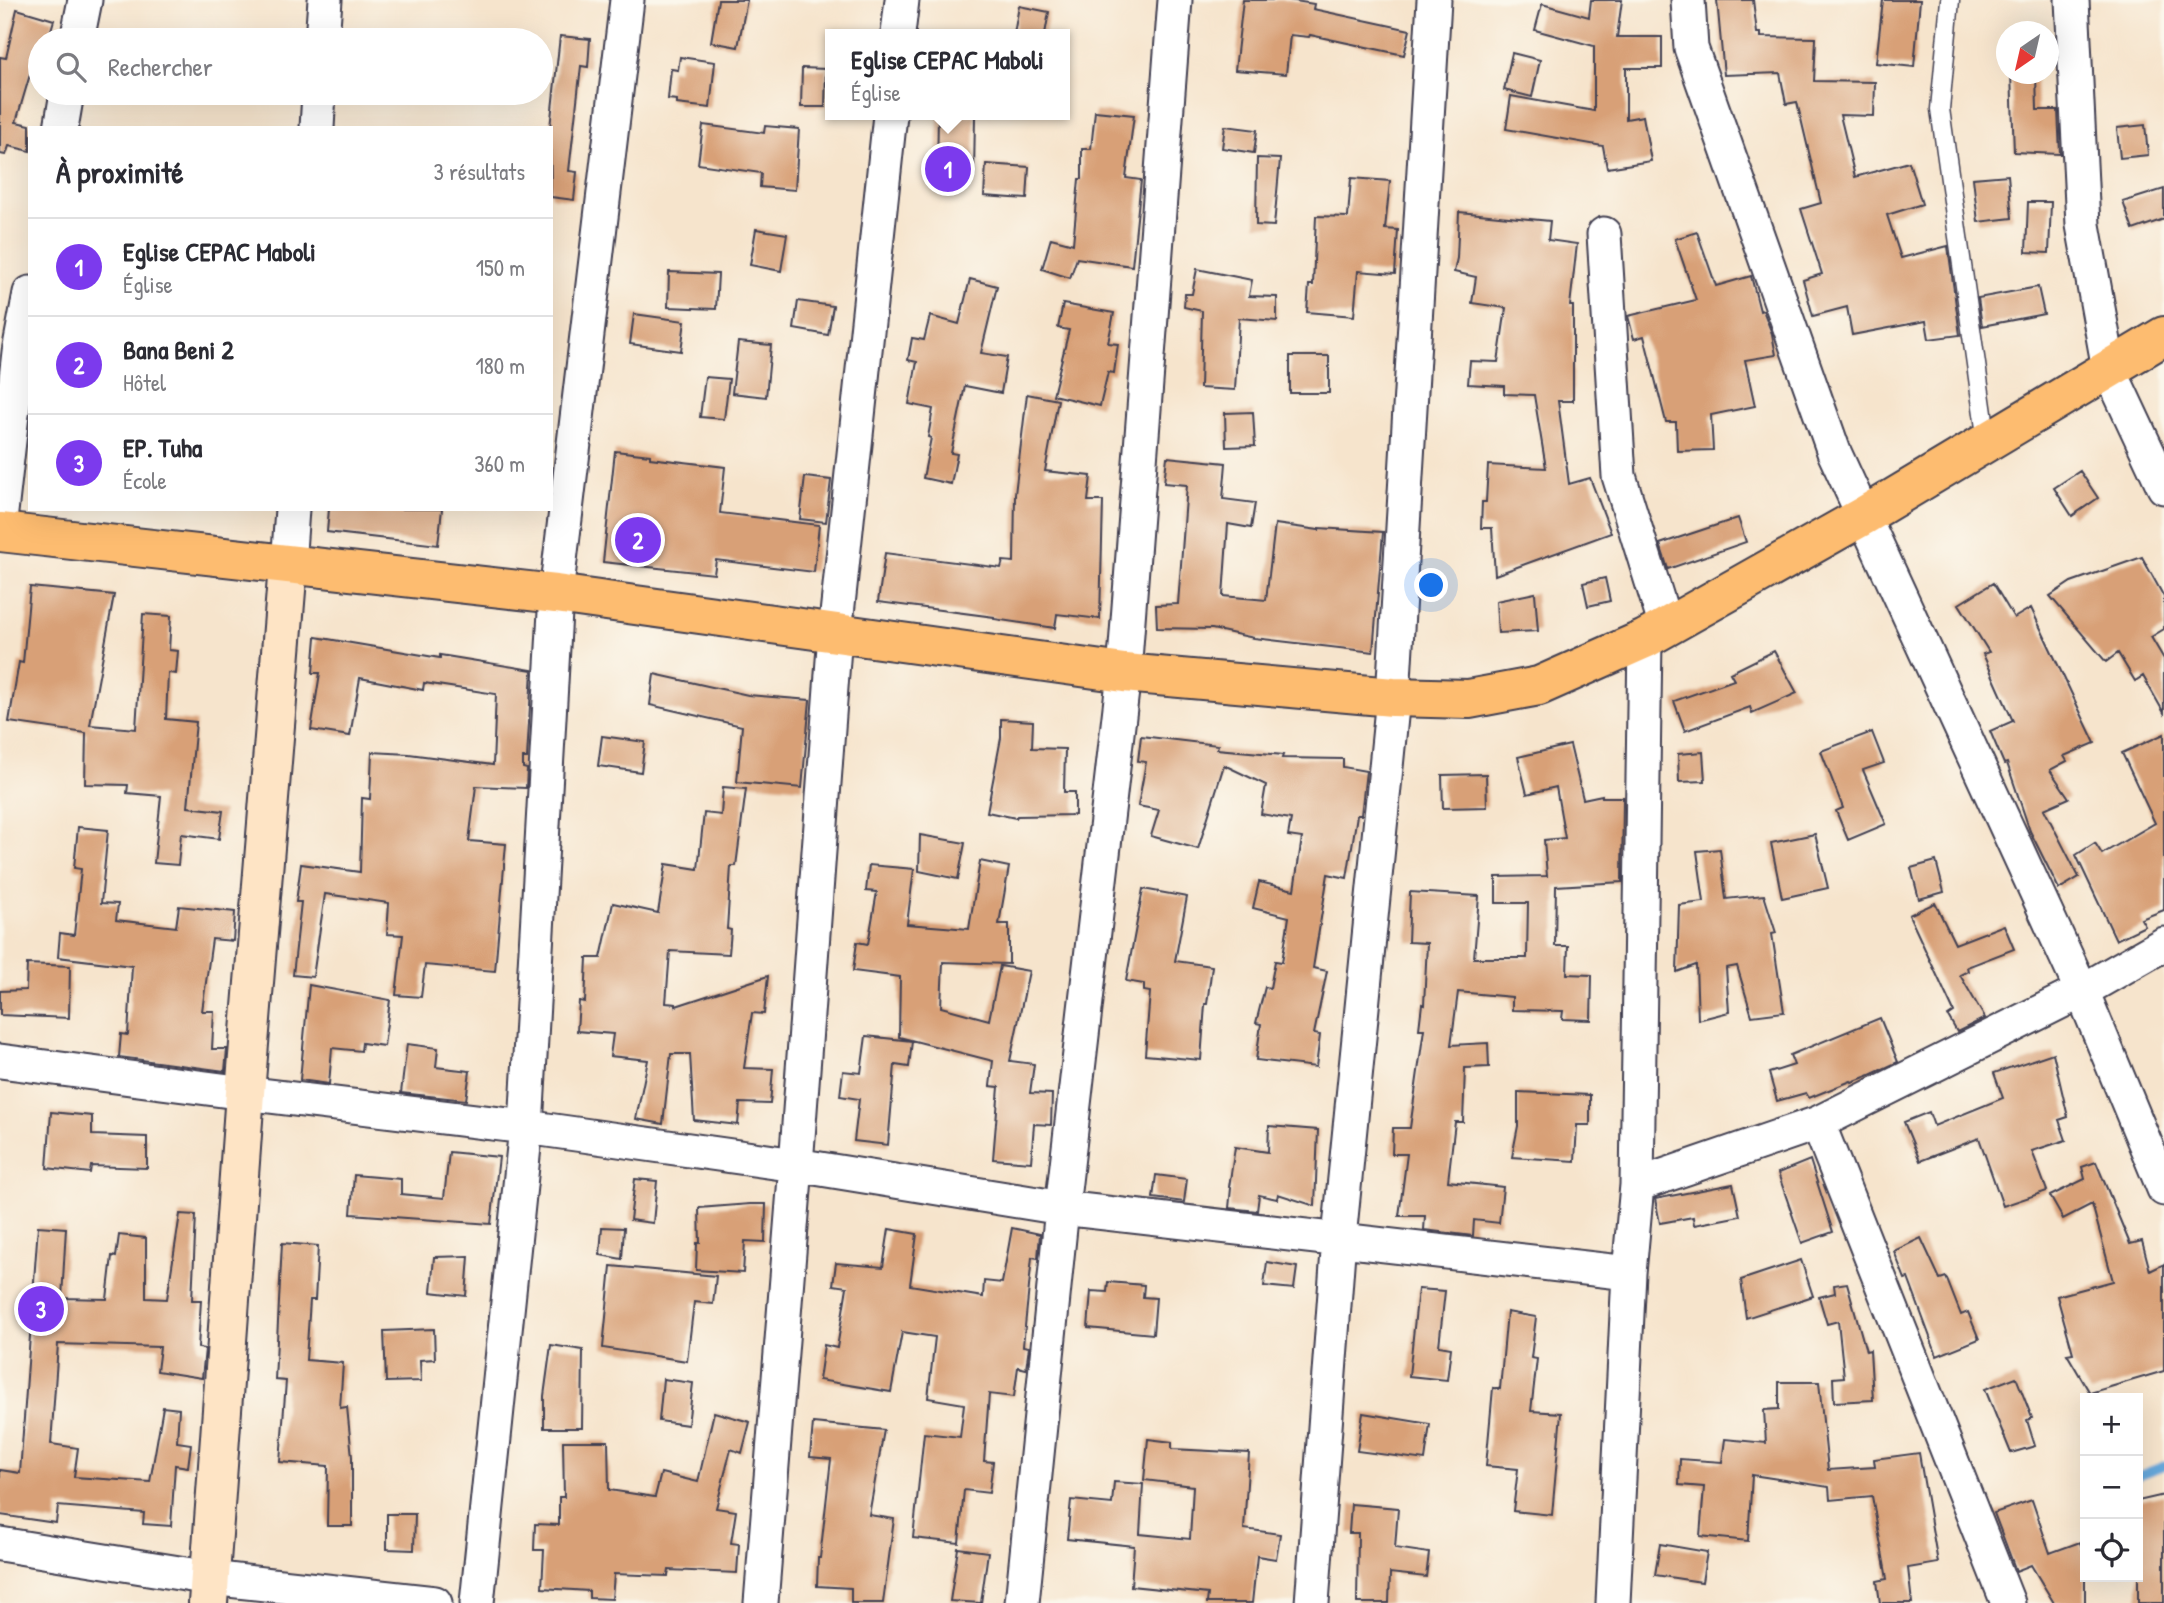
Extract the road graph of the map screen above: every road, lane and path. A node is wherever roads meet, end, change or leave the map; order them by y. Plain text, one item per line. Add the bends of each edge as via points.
1 (85, 0) edge
2 (325, 0) edge
3 (627, 0) edge
4 (902, 0) edge
5 (1175, 0) edge
6 (1434, 0) edge
7 (1688, 0) edge
8 (1950, 0) edge
9 (2071, 0) edge
10 (79, 28) edge
11 (324, 28) edge
12 (899, 29) edge
13 (66, 105) edge
14 (318, 105) edge
15 (889, 120) edge
16 (61, 126) edge
17 (317, 126) edge
18 (1604, 234) dead end
19 (28, 303) edge
20 (2164, 336) edge
21 (2109, 369) junction
22 (1987, 442) junction
23 (2164, 487) edge
24 (292, 511) edge
25 (1865, 515) junction
26 (0, 521) edge
27 (0, 532) edge
28 (288, 566) junction
29 (556, 594) junction
30 (835, 633) junction
31 (1656, 633) junction
32 (1124, 673) junction
33 (1393, 697) junction
34 (2164, 944) edge
35 (2082, 991) junction
36 (1, 1067) edge
37 (245, 1093) junction
38 (1818, 1123) junction
39 (526, 1127) junction
40 (796, 1165) junction
41 (1637, 1185) junction
42 (2164, 1189) edge
43 (1062, 1208) junction
44 (1339, 1238) junction
45 (1629, 1273) junction
46 (0, 1544) edge
47 (209, 1590) edge
48 (435, 1603) edge
49 (477, 1603) edge
50 (761, 1603) edge
51 (1022, 1603) edge
52 (1312, 1603) edge
53 (1613, 1603) edge
54 (2008, 1603) edge

1 - 10 street
2 - 11 street
3 - 29 street
4 - 12 street
5 - 32 street
6 - 33 street
7 - 25 street via 1691,48 1834,452
8 - 22 lane via 1940,109
9 - 21 street via 2083,225
13 - 16 street
14 - 17 street
15 - 30 street
18 - 31 street via 1619,476
19 - 26 street
20 - 21 highway
21 - 22 highway
21 - 23 street
22 - 25 highway
24 - 28 street
25 - 31 highway
25 - 35 street
27 - 28 highway
28 - 29 highway
28 - 37 street
29 - 30 highway
29 - 39 street
30 - 32 highway
30 - 40 street
31 - 33 highway via 1539,686 1469,699
31 - 41 street
32 - 33 highway
32 - 43 street
33 - 44 street
34 - 35 street
35 - 38 street
35 - 42 street
36 - 37 street
37 - 39 street
37 - 47 street
38 - 41 street
38 - 54 street
39 - 40 street
39 - 49 street
40 - 43 street
40 - 50 street
41 - 45 street
43 - 44 street
43 - 51 street
44 - 45 street
44 - 52 street
45 - 53 street
46 - 47 street
47 - 48 street

